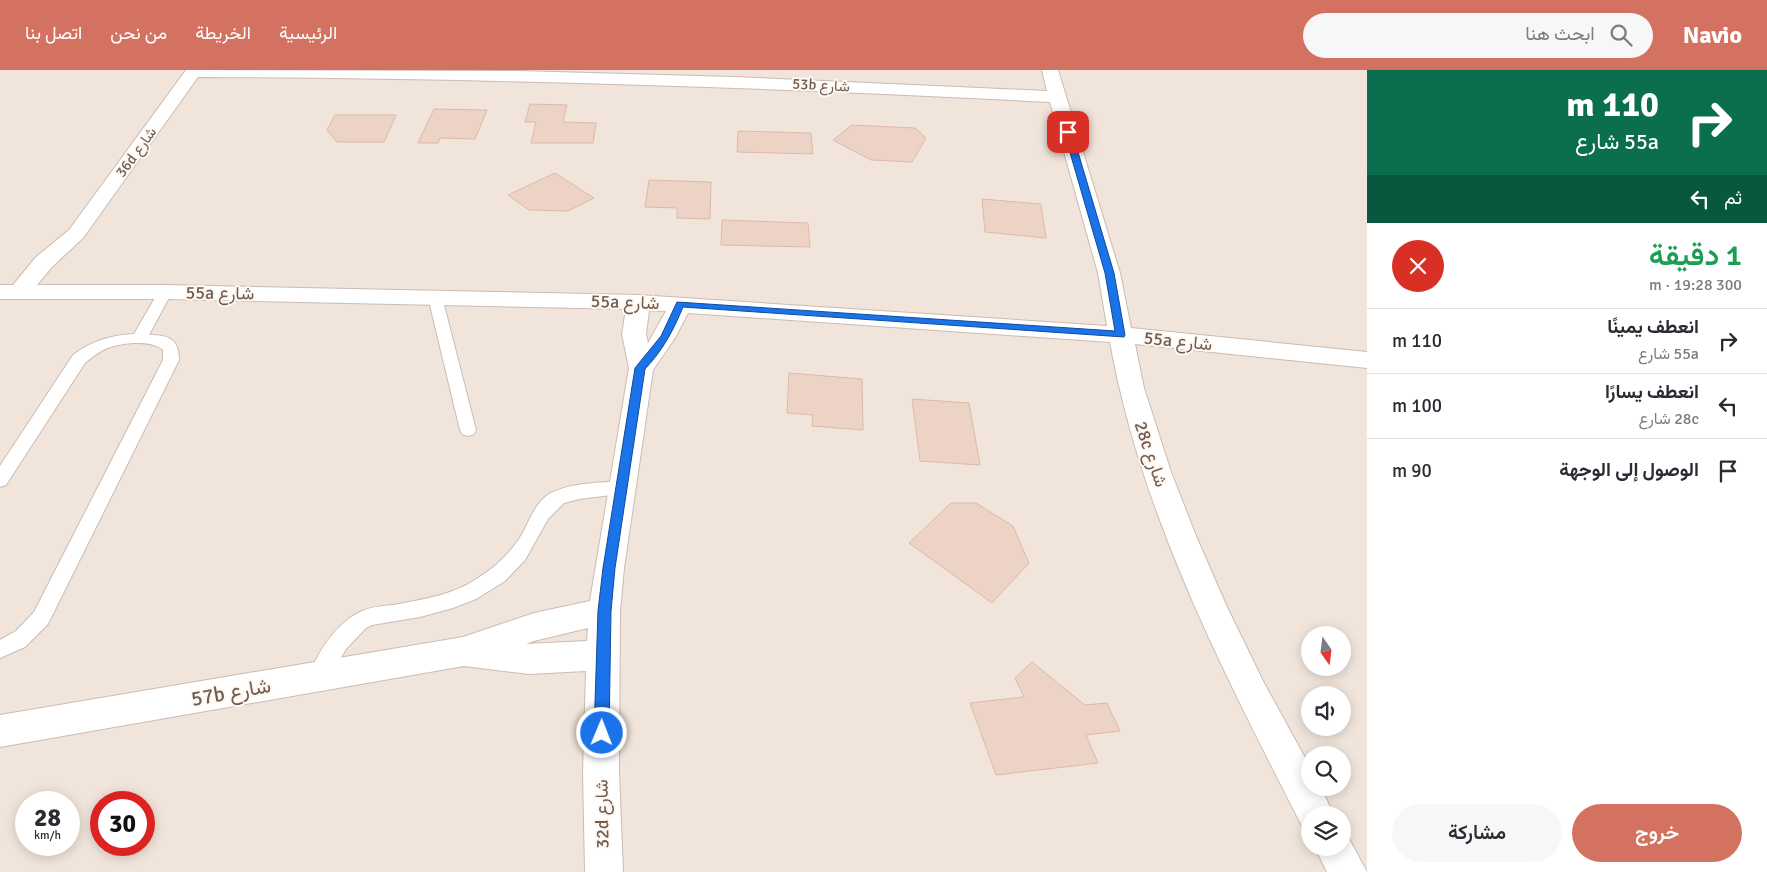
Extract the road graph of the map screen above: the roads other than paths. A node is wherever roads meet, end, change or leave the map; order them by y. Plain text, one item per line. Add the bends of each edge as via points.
1 (1050, 70) edge
2 (195, 71) edge
3 (1058, 97) junction
4 (76, 234) junction
5 (10, 292) edge
6 (55, 292) junction
7 (165, 292) junction
8 (435, 298) junction
9 (639, 302) junction
10 (680, 304) junction
11 (1120, 335) junction
12 (139, 339) junction
13 (1367, 360) edge
14 (640, 368) junction
15 (468, 430) dead end
16 (0, 480) edge
17 (622, 488) junction
18 (604, 611) junction
19 (0, 649) edge
20 (463, 652) junction
21 (603, 655) junction
22 (318, 677) junction
23 (0, 731) edge
24 (1311, 806) edge
25 (1339, 856) edge
26 (604, 872) edge
27 (1348, 872) edge

1 - 3 street, 28c شارع
2 - 3 street, 53b شارع via 632,78
2 - 4 street, 36d شارع
3 - 11 street, 28c شارع via 1109,273
4 - 5 street, 36d شارع
4 - 6 street, 36d شارع via 70,262
5 - 6 street, 55a شارع
6 - 7 street, 55a شارع
7 - 8 street, 55a شارع
7 - 12 lane
8 - 9 street, 55a شارع
8 - 15 lane
9 - 10 street, 55a شارع
9 - 14 street, 32d شارع via 634,334
10 - 11 street, 55a شارع
10 - 14 street via 666,336
11 - 13 street, 55a شارع
11 - 24 street, 28c شارع via 1138,415 1181,536 1252,692
12 - 16 lane via 102,344 78,359
12 - 19 lane via 167,343 171,348 170,360 41,618 18,641
14 - 17 street, 32d شارع
17 - 18 street, 32d شارع
17 - 22 lane via 566,494 555,499 540,514 521,552 497,576 456,600 358,622 348,628
18 - 20 street, 57b شارع via 534,627
18 - 21 street, 32d شارع
20 - 21 street, 57b شارع via 529,659
20 - 22 street, 57b شارع
21 - 26 street, 32d شارع via 601,772
22 - 23 street, 57b شارع
25 - 27 street

